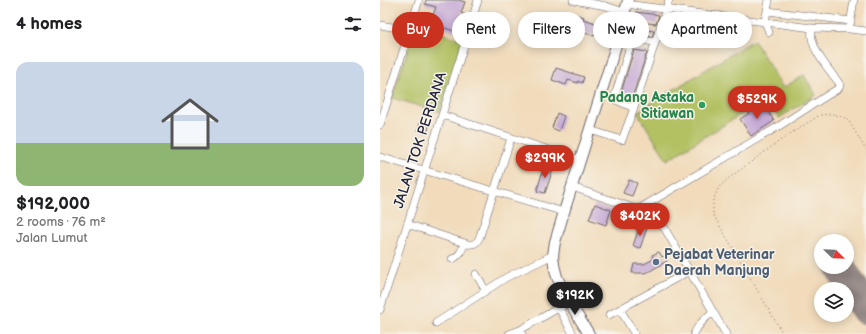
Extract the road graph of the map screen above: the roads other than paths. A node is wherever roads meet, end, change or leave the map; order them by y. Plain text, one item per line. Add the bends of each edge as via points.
1 (419, 0) edge
2 (478, 0) edge
3 (578, 0) edge
4 (669, 0) edge
5 (768, 0) edge
6 (851, 0) edge
7 (595, 2) edge
8 (632, 2) edge
9 (666, 9) junction
10 (767, 11) junction
11 (415, 12) edge
12 (624, 12) joint
13 (629, 12) edge
14 (692, 12) edge
15 (752, 20) edge
16 (851, 21) junction
17 (765, 22) junction
18 (380, 25) edge
19 (392, 27) edge
20 (812, 28) junction
21 (850, 29) junction
22 (866, 30) edge
23 (769, 32) dead end
24 (649, 39) edge
25 (656, 39) junction
26 (404, 48) edge
27 (615, 48) edge
28 (629, 48) edge
29 (605, 81) junction
30 (618, 84) junction
31 (634, 108) junction
32 (442, 115) junction
33 (380, 126) edge
34 (590, 130) junction
35 (511, 138) junction
36 (380, 157) edge
37 (580, 160) junction
38 (424, 171) junction
39 (572, 187) junction
40 (495, 191) junction
41 (637, 210) junction
42 (564, 212) junction
43 (407, 224) junction
44 (465, 244) junction
45 (553, 256) junction
46 (452, 259) dead end
47 (476, 274) dead end
48 (682, 276) dead end
49 (486, 291) junction
50 (569, 302) junction
51 (559, 308) junction
52 (620, 309) junction
53 (380, 310) edge
54 (713, 312) junction
55 (609, 315) dead end
56 (436, 323) dead end
57 (521, 332) edge
58 (634, 333) edge
59 (509, 334) edge
60 (573, 334) edge
61 (589, 334) edge
62 (694, 334) edge
63 (726, 334) edge

1 - 11 street
2 - 32 street, JALAN TOK PERDANA
3 - 7 street
4 - 9 street
5 - 10 street
6 - 16 street
7 - 12 street
8 - 9 street
8 - 12 highway
8 - 13 highway
9 - 14 street
9 - 25 street
10 - 16 street
10 - 17 street
15 - 17 street
16 - 21 street
17 - 20 street
17 - 23 street
18 - 19 street
20 - 21 street
20 - 41 street via 813,44 839,83 839,88
21 - 22 street
24 - 25 street
25 - 31 street
26 - 33 street
27 - 29 highway
28 - 30 street
29 - 30 street
29 - 34 highway
30 - 31 street via 614,99
31 - 34 street via 622,140
32 - 35 street
32 - 38 street, JALAN TOK PERDANA
34 - 37 highway
35 - 37 street
35 - 40 street
36 - 38 street
37 - 39 highway
38 - 40 street
38 - 43 street, JALAN TOK PERDANA
39 - 41 street
39 - 42 highway
40 - 42 street
40 - 44 street via 477,242 472,245
41 - 54 street via 656,220 665,229
42 - 45 highway
43 - 44 street
43 - 53 street, JALAN TOK PERDANA
44 - 46 street via 460,253
45 - 49 street via 507,277
45 - 50 highway via 557,277
47 - 49 street
48 - 52 street
49 - 56 street
50 - 51 street
50 - 61 highway
51 - 57 street
51 - 60 street
52 - 55 street
52 - 58 street
54 - 62 street via 700,323
54 - 63 street
57 - 59 street

